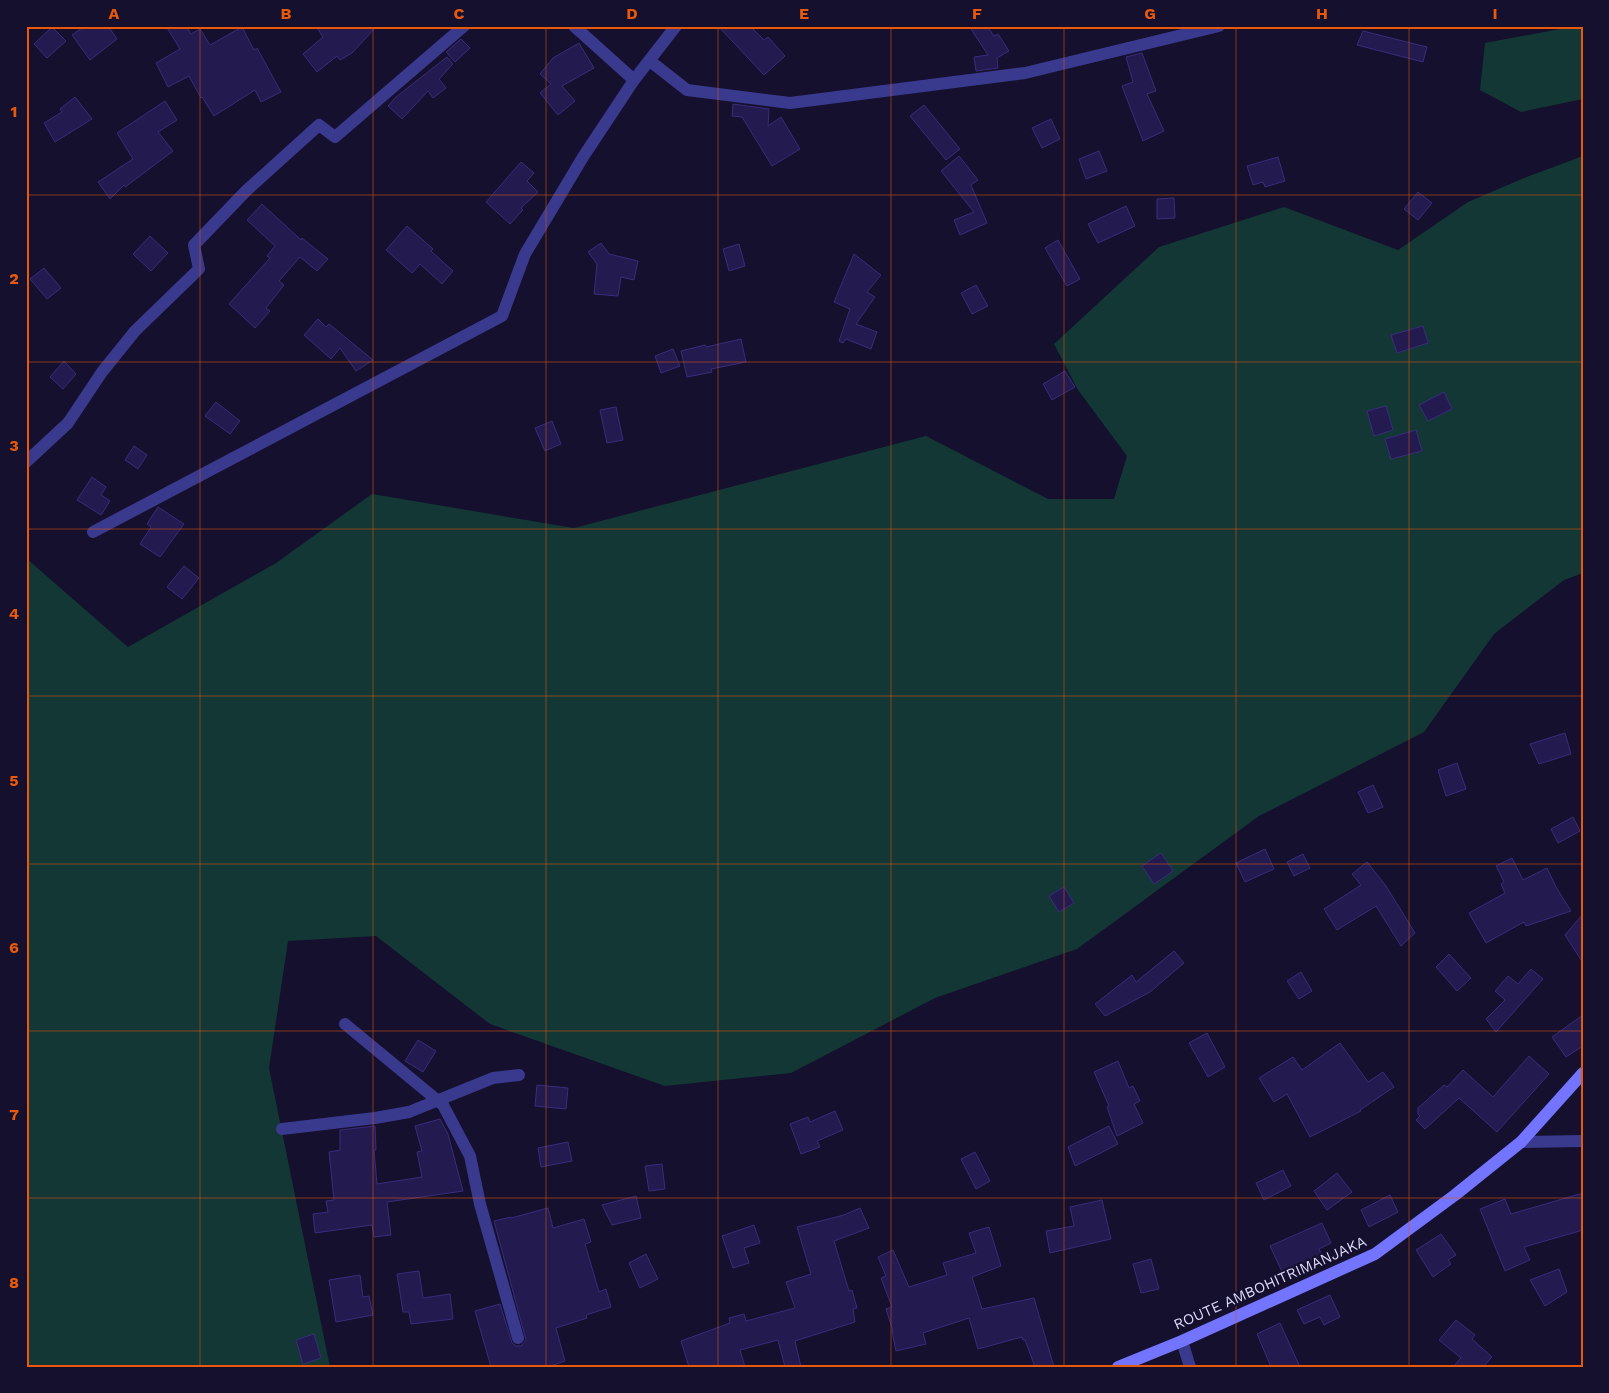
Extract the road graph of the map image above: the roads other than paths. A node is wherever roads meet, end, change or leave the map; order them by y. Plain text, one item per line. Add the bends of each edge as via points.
1 (464, 26) edge
2 (574, 26) edge
3 (676, 26) edge
4 (1219, 26) edge
5 (650, 61) junction
6 (634, 80) junction
7 (26, 462) edge
8 (93, 532) dead end
9 (345, 1024) dead end
10 (1583, 1073) edge
11 (519, 1075) dead end
12 (438, 1100) junction
13 (282, 1129) dead end
14 (1583, 1141) edge
15 (1521, 1142) junction
16 (518, 1338) dead end
17 (1182, 1341) junction
18 (1118, 1367) edge
19 (1190, 1367) edge

1 - 7 street via 336,137 319,125 246,191 194,245 199,270 135,331 102,372 68,423
2 - 6 street
3 - 5 street
4 - 5 street via 1025,73 790,103 687,90
5 - 6 street
6 - 8 street via 525,254 502,316
9 - 12 street
10 - 15 street, ROUTE AMBOHITRIMANJAKA
11 - 12 street via 493,1078
12 - 13 street via 409,1112
12 - 16 street via 470,1156 480,1204
14 - 15 street
15 - 17 street, ROUTE AMBOHITRIMANJAKA via 1455,1196 1375,1254
17 - 18 street, ROUTE AMBOHITRIMANJAKA
17 - 19 street

